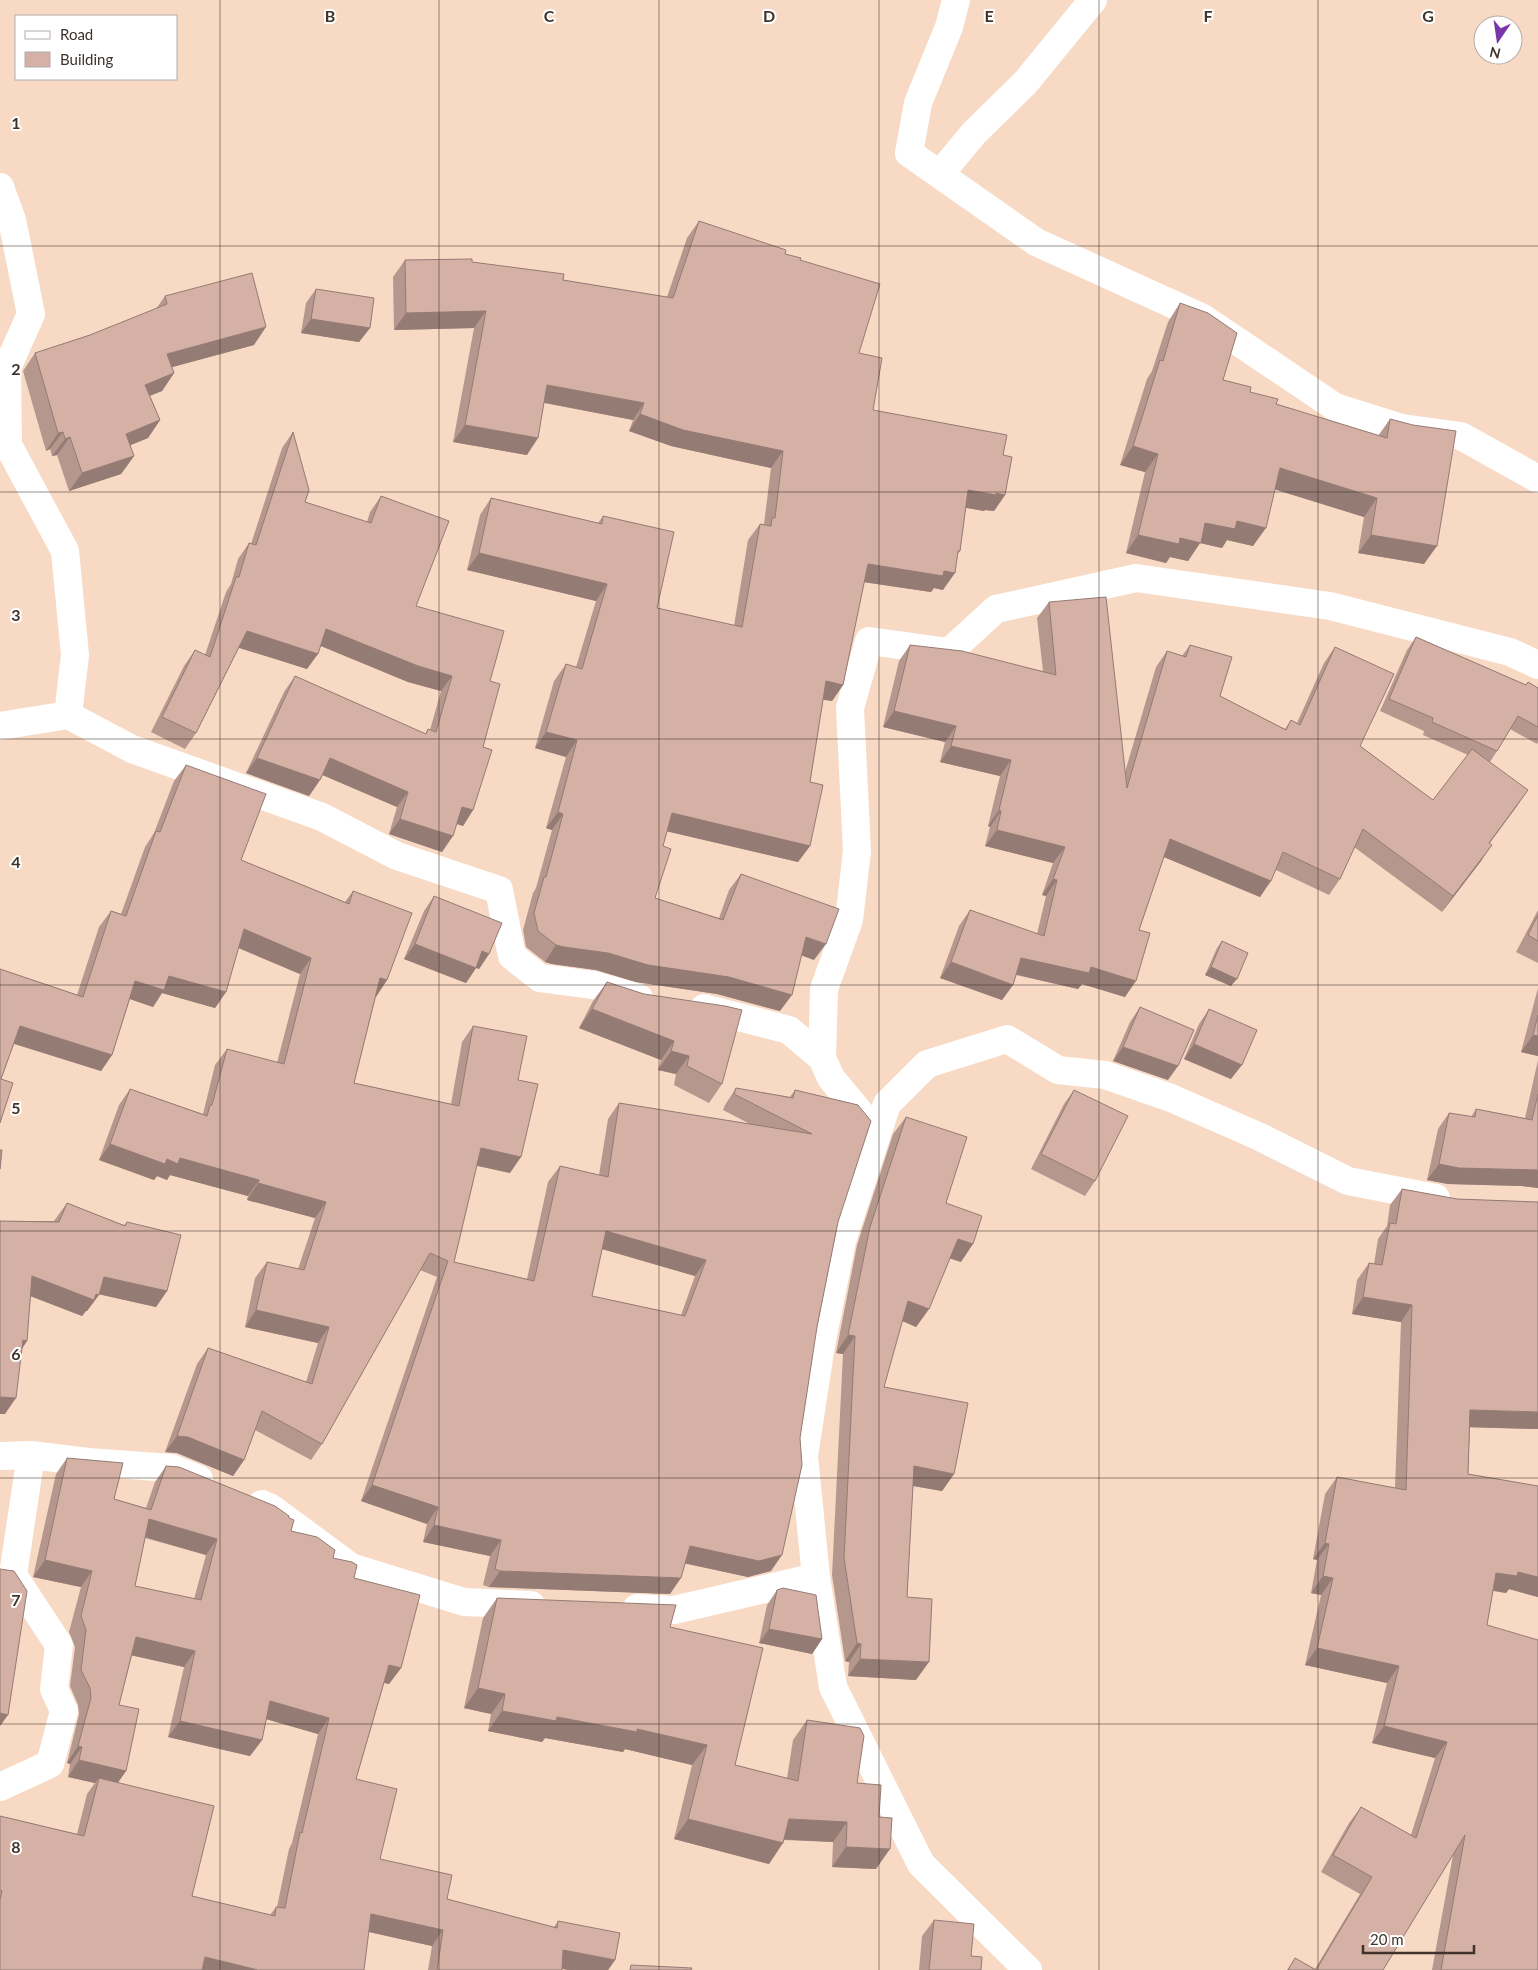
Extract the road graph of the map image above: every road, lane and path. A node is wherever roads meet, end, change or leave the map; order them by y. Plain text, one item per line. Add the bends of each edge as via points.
1 (956, 0) edge
2 (1093, 0) edge
3 (940, 174) junction
4 (0, 186) edge
5 (3, 367) edge
6 (1538, 479) edge
7 (1538, 665) edge
8 (68, 715) junction
9 (0, 726) edge
10 (822, 1058) junction
11 (876, 1132) junction
12 (1465, 1200) edge
13 (0, 1456) edge
14 (31, 1456) junction
15 (816, 1576) junction
16 (556, 1606) edge
17 (615, 1608) edge
18 (0, 1786) edge
19 (1028, 1970) edge

1 - 3 street via 949,27 918,103 909,153
2 - 3 street via 1026,82 974,133
3 - 6 street via 1036,242 1203,318 1335,407 1402,428 1461,436
4 - 5 street via 12,220 31,314
5 - 8 street via 8,445 66,551 75,655
7 - 10 street via 1510,652 1330,606 1136,578 996,609 949,652 869,641 850,708 856,860 849,920 824,989
8 - 9 street
8 - 10 street via 132,749 322,817 397,856 499,890 512,956 540,978 594,985 632,997 715,1009 789,1030
10 - 11 street via 831,1078
11 - 12 street via 887,1104 927,1064 1007,1040 1058,1070 1105,1076 1171,1098 1258,1136 1348,1181 1446,1200
11 - 15 street via 842,1241 821,1345 804,1456
13 - 14 street
14 - 16 street via 171,1468 271,1508 351,1568 464,1602
14 - 18 street via 13,1575 59,1645 54,1689 64,1711 50,1764
15 - 17 street via 674,1610
15 - 19 street via 833,1687 921,1864

